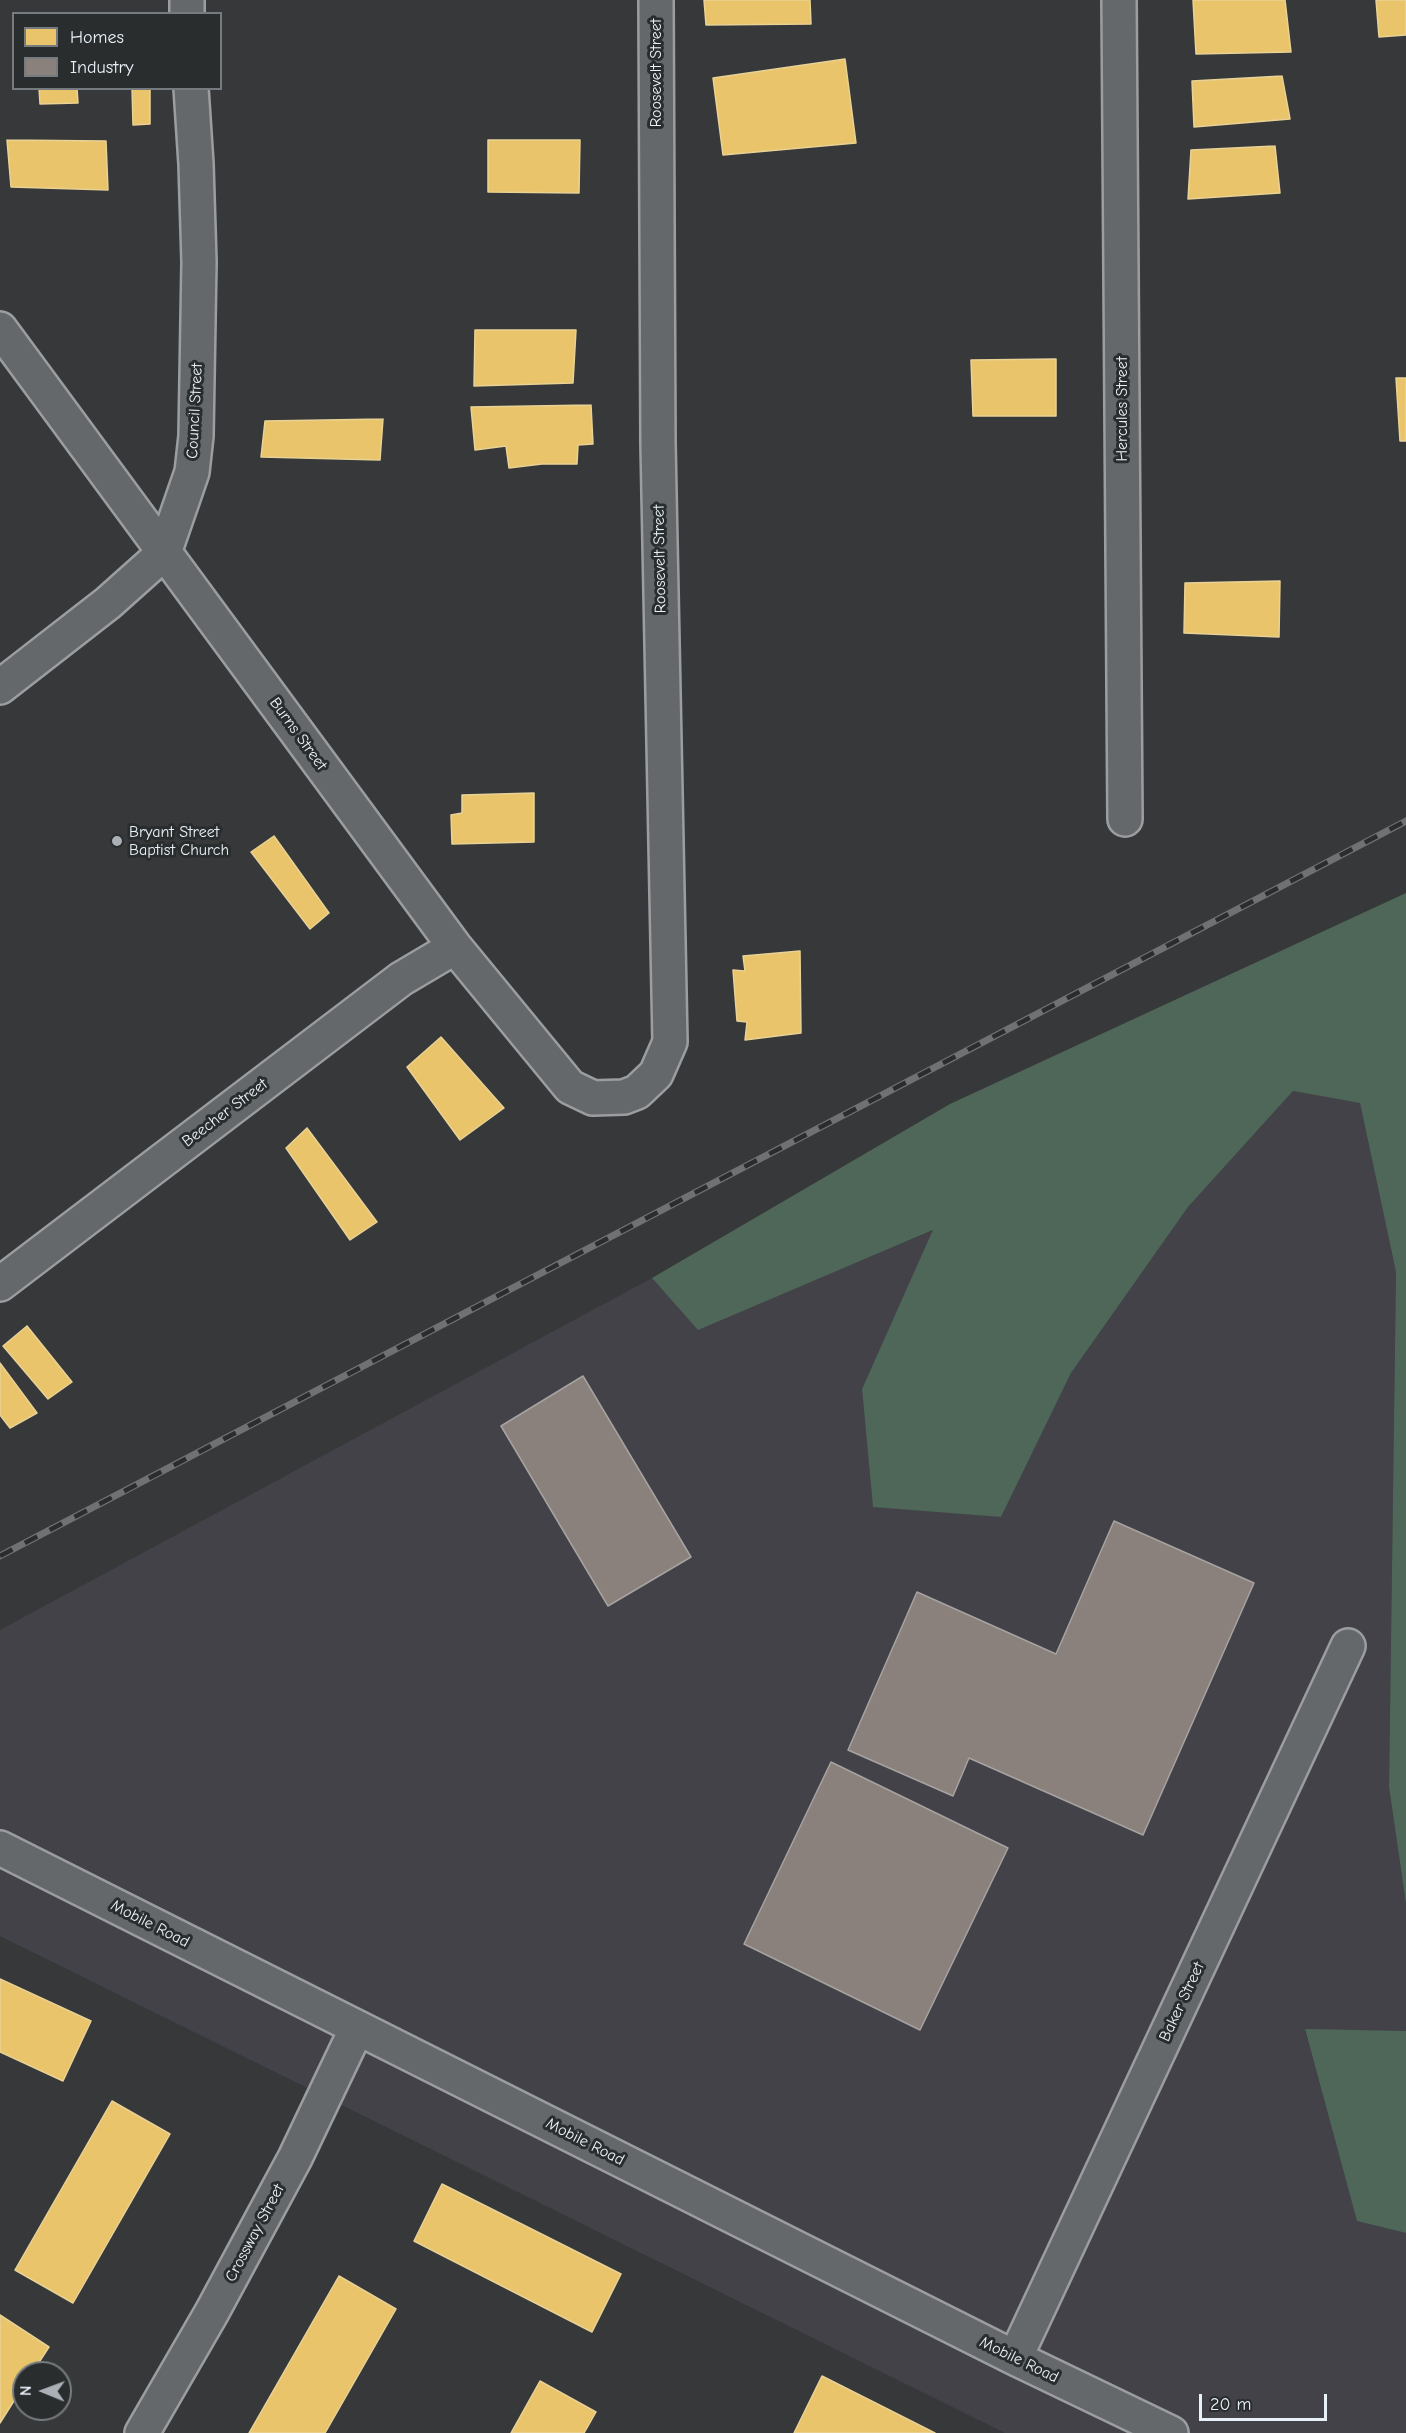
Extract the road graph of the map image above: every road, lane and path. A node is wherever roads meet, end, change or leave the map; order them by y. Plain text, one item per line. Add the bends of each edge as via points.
1 (656, 0) edge
2 (1119, 0) edge
3 (191, 90) edge
4 (0, 329) edge
5 (164, 553) junction
6 (0, 687) edge
7 (1125, 819) dead end
8 (455, 947) junction
9 (624, 1097) joint
10 (0, 1284) edge
11 (1348, 1646) dead end
12 (0, 1848) edge
13 (357, 2028) junction
14 (1015, 2358) junction
15 (142, 2433) edge
16 (1171, 2433) edge

1 - 9 street, Roosevelt Street via 658,455 670,1042 656,1074 637,1092
2 - 7 street, Hercules Street
3 - 5 street, Council Street via 199,262 196,436 192,472
4 - 5 street, Burns Street
5 - 6 street, Council Street via 108,603
5 - 8 street, Burns Street
8 - 9 street, Burns Street via 570,1088 593,1098
8 - 10 street, Beecher Street via 401,979
11 - 14 street, Baker Street
12 - 13 street, Mobile Road
13 - 14 street, Mobile Road
13 - 15 street, Crossway Street via 295,2158
14 - 16 street, Mobile Road

